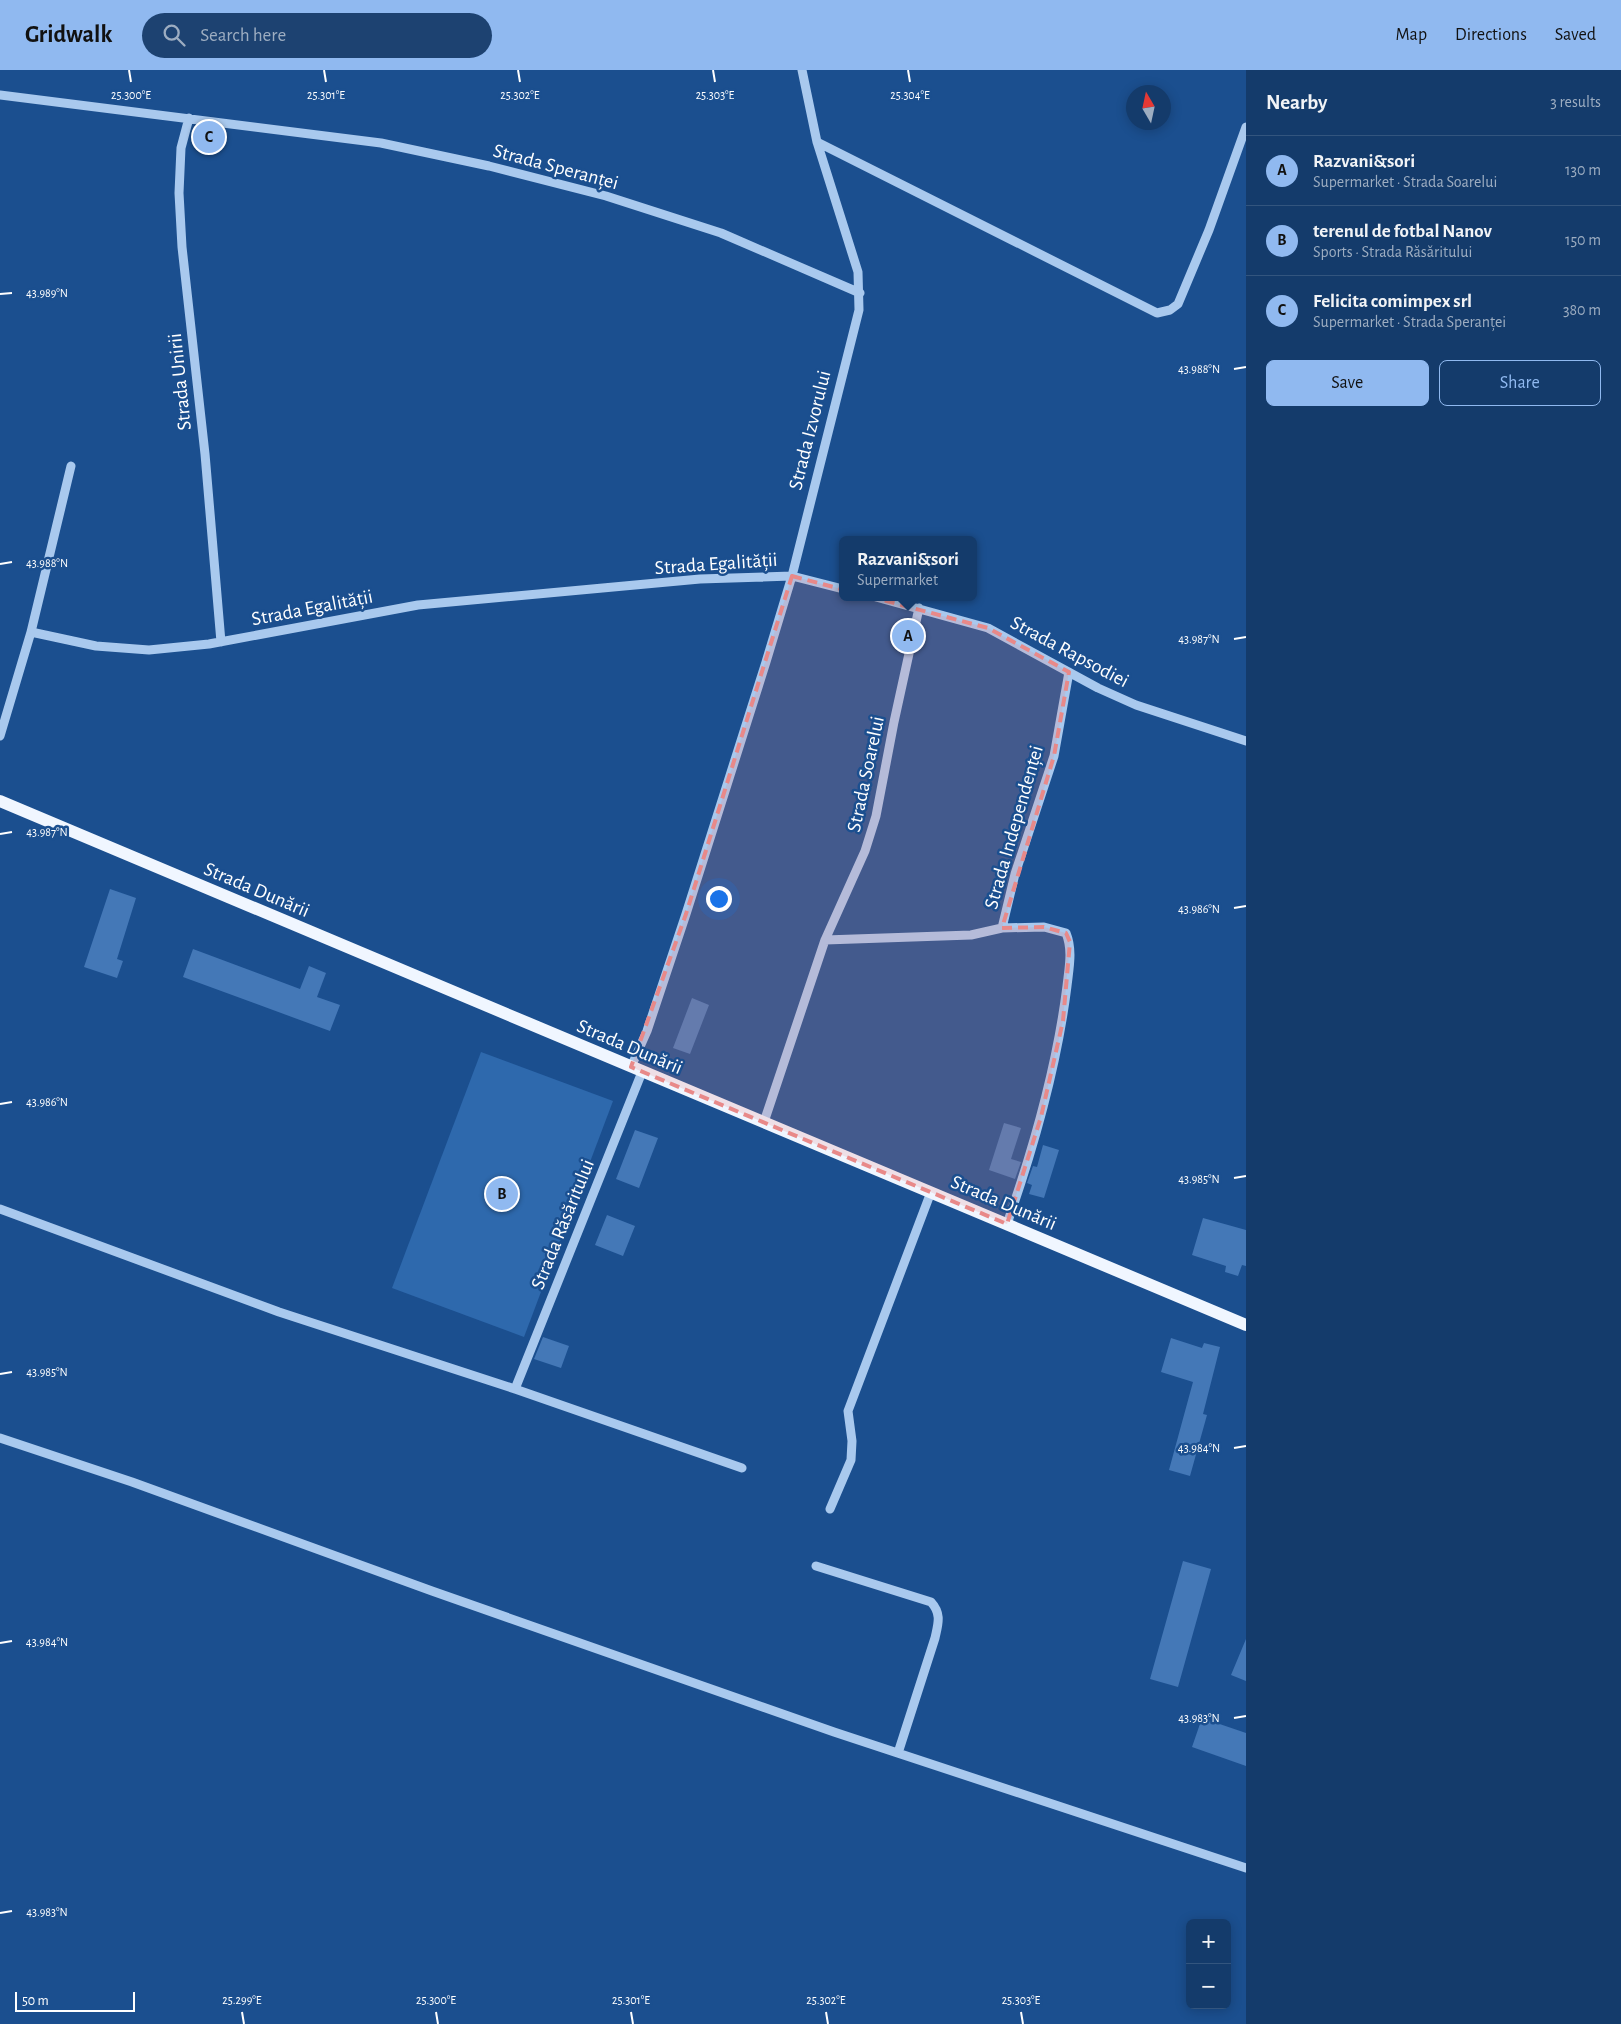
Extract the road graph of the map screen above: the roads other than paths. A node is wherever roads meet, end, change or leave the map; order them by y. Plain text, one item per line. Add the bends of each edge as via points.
1 (802, 70) edge
2 (0, 95) edge
3 (189, 118) junction
4 (1246, 127) edge
5 (817, 142) junction
6 (860, 294) junction
7 (71, 466) dead end
8 (792, 576) junction
9 (839, 588) edge
10 (892, 601) edge
11 (919, 608) junction
12 (31, 632) junction
13 (221, 642) junction
14 (1069, 672) junction
15 (0, 736) edge
16 (1246, 741) edge
17 (0, 801) edge
18 (1002, 928) junction
19 (825, 940) junction
20 (636, 1069) junction
21 (764, 1122) junction
22 (931, 1192) junction
23 (0, 1209) edge
24 (1007, 1224) junction
25 (1246, 1325) edge
26 (515, 1389) junction
27 (0, 1438) edge
28 (742, 1468) dead end
29 (830, 1509) dead end
30 (816, 1566) dead end
31 (898, 1753) junction
32 (1246, 1868) edge

1 - 5 street
2 - 3 street, Strada Speranței
3 - 6 street, Strada Speranței via 381,144 489,166 606,196 722,233
3 - 13 street, Strada Unirii via 181,148 179,193
4 - 5 street via 1178,304 1170,310 1156,312
5 - 6 street via 858,272
6 - 8 street, Strada Izvorului via 859,310
7 - 12 street
8 - 9 street
8 - 13 street, Strada Egalității via 700,579 418,605
8 - 20 street, Strada Egalității
10 - 11 street, Strada Rapsodiei
11 - 14 street, Strada Rapsodiei via 988,628
11 - 19 street, Strada Soarelui via 876,816 865,851
12 - 13 street, Strada Egalității via 96,646 149,650
12 - 15 street
14 - 16 street, Strada Rapsodiei via 1136,705
14 - 18 street, Strada Independenței via 1054,756 1015,874
17 - 20 main road, Strada Dunării
18 - 19 street via 970,935
18 - 24 street, Strada Independenței via 1044,926 1066,933 1070,942 1060,1031 1041,1116
19 - 21 street, Strada Soarelui
20 - 21 main road, Strada Dunării
20 - 26 street, Strada Răsăritului
21 - 22 main road, Strada Dunării
22 - 24 main road, Strada Dunării
22 - 29 street via 848,1412 851,1460
23 - 26 street via 279,1312
24 - 25 main road, Strada Dunării
26 - 28 street
27 - 31 street
30 - 31 street via 931,1602 938,1610 935,1638
31 - 32 street

